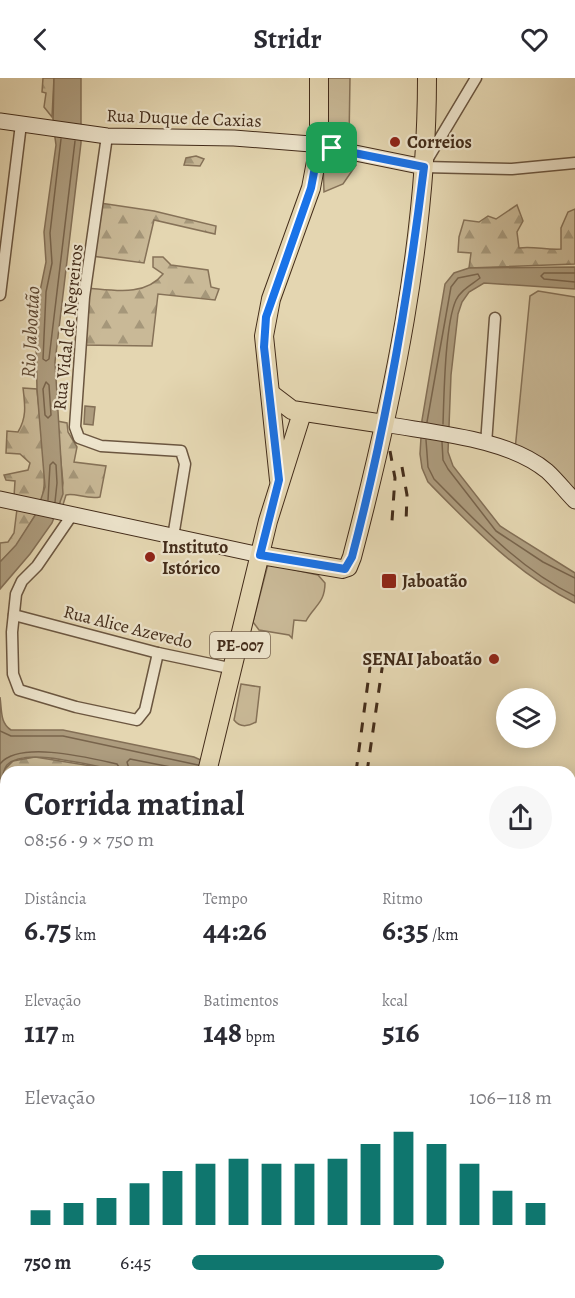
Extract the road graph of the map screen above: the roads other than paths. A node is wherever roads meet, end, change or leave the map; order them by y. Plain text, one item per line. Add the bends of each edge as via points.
1 (319, 78) edge
2 (427, 78) edge
3 (476, 78) edge
4 (0, 121) edge
5 (21, 124) junction
6 (107, 136) junction
7 (319, 146) junction
8 (575, 163) edge
9 (424, 165) junction
10 (0, 295) edge
11 (495, 318) dead end
12 (271, 394) junction
13 (302, 413) junction
14 (384, 424) junction
15 (486, 444) junction
16 (279, 480) junction
17 (0, 499) edge
18 (575, 501) edge
19 (67, 514) junction
20 (173, 537) junction
21 (260, 555) junction
22 (14, 615) junction
23 (158, 653) junction
24 (234, 669) junction
25 (209, 766) edge

1 - 7 main road
2 - 9 main road
3 - 9 street
4 - 5 street, Rua Duque de Caxias
5 - 6 street, Rua Duque de Caxias
5 - 10 street
6 - 7 street, Rua Duque de Caxias via 234,138
6 - 20 street, Rua Vidal de Negreiros via 84,297 75,427 79,438 93,444 181,452 185,464
7 - 9 street
7 - 12 main road via 311,188 266,317 264,347
8 - 9 street via 512,169
9 - 14 main road via 406,308
11 - 15 street
12 - 13 main road via 287,408
12 - 16 main road
13 - 14 main road
13 - 16 main road
14 - 15 street
14 - 21 main road via 348,567 332,568
15 - 18 street via 530,460
16 - 21 main road
17 - 19 street
19 - 20 street
19 - 22 street via 37,566 22,582 16,594
20 - 21 street
21 - 24 main road, PE-007
22 - 23 street, Rua Alice Azevedo
22 - 23 street via 13,674 19,690 76,707 133,720 141,718
23 - 24 street, Rua Alice Azevedo
24 - 25 main road, PE-007

